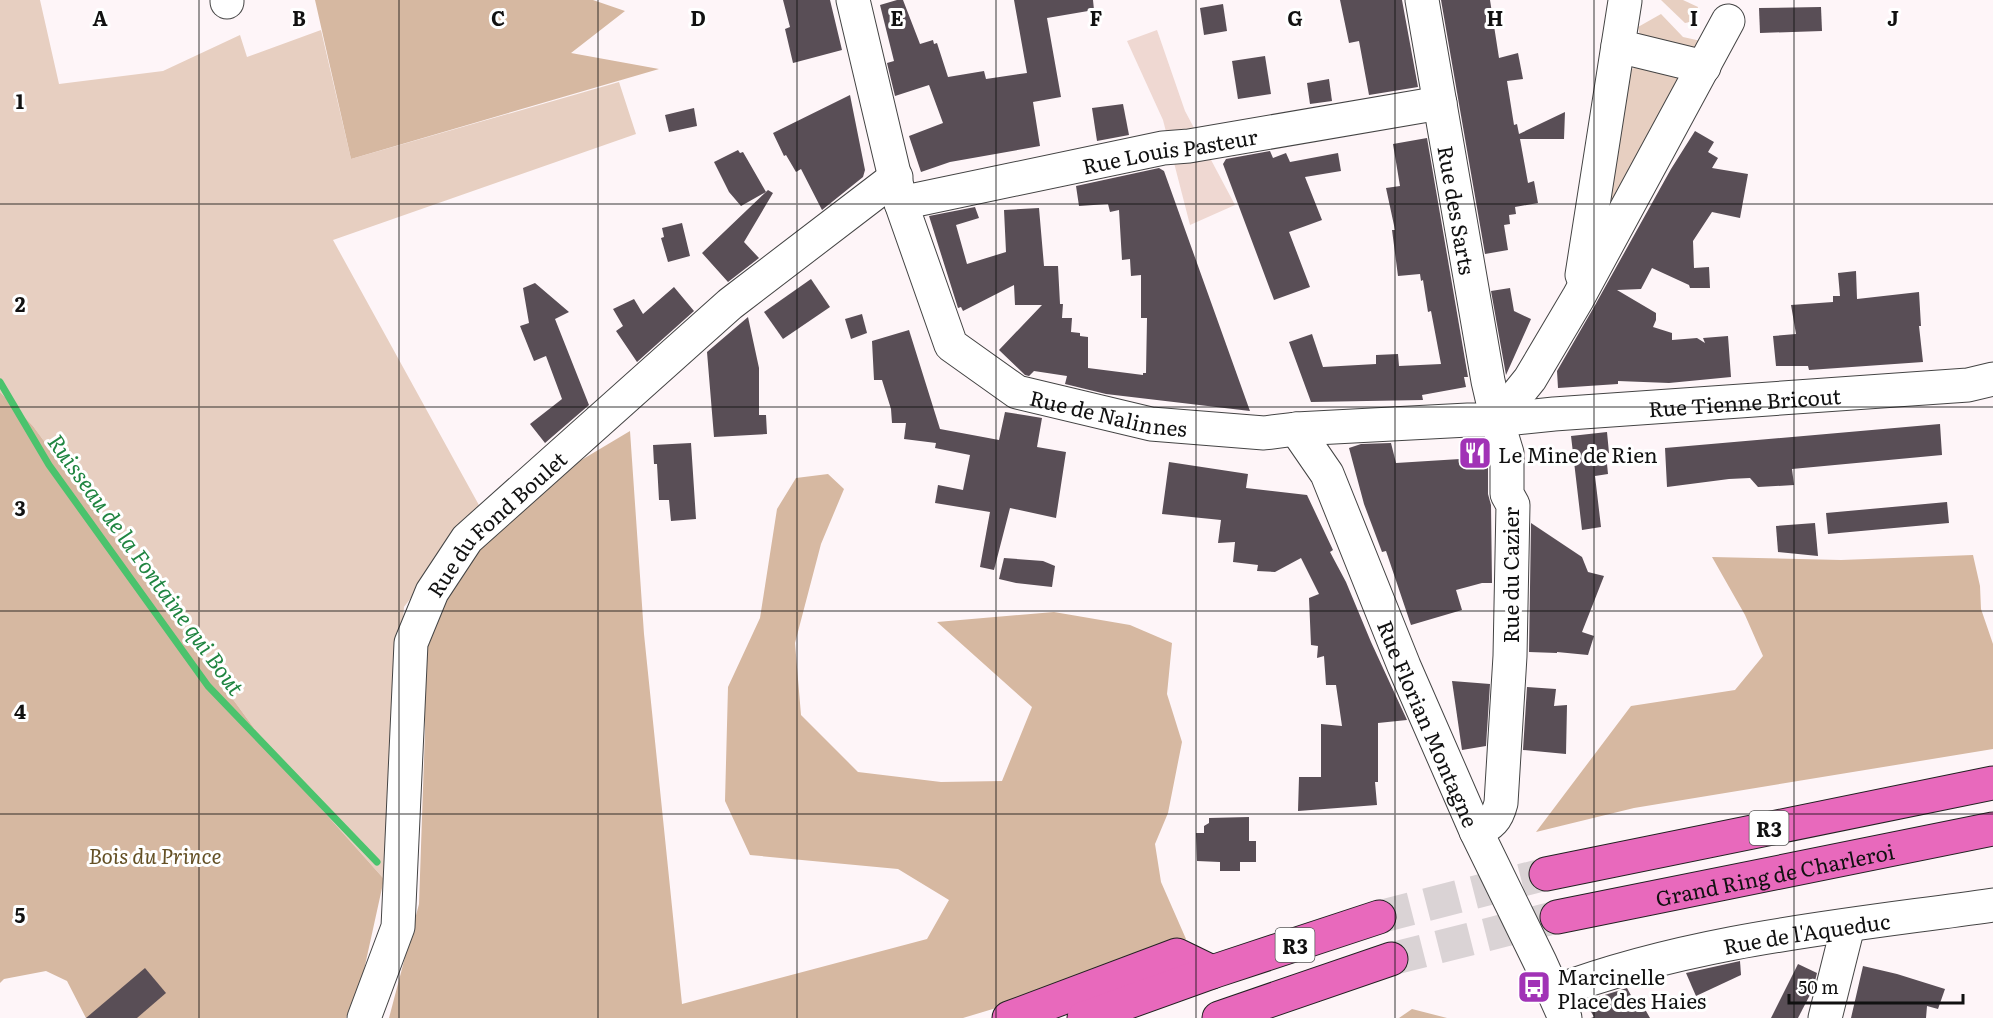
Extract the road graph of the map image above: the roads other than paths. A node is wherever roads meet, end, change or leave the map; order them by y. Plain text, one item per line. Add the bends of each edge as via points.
1 (853, 0) edge
2 (1422, 0) edge
3 (1625, 1) edge
4 (1728, 21) dead end
5 (1618, 46) junction
6 (1704, 67) junction
7 (1440, 103) junction
8 (898, 190) junction
9 (1578, 298) junction
10 (1993, 379) edge
11 (1497, 420) junction
12 (1296, 429) junction
13 (1993, 783) edge
14 (1993, 829) edge
15 (1476, 831) junction
16 (1546, 874) tunnel mouth
17 (1993, 905) edge
18 (1379, 917) tunnel mouth
19 (1557, 917) tunnel mouth
20 (1848, 926) junction
21 (1391, 960) tunnel mouth
22 (1212, 972) junction
23 (1559, 1005) edge
24 (1273, 1007) edge
25 (364, 1018) edge
26 (1009, 1018) edge
27 (1084, 1018) edge
28 (1219, 1018) edge
29 (1825, 1018) edge

1 - 8 street, Rue de Nalinnes
2 - 7 street, Rue des Sarts
3 - 5 street
4 - 6 street
5 - 6 street
5 - 9 street
6 - 9 street
7 - 8 street, Rue Louis Pasteur
7 - 11 street, Rue des Sarts
8 - 12 street, Rue de Nalinnes via 951,345 1017,392 1151,424 1263,433
8 - 25 street, Rue du Fond Boulet via 730,304 467,539 432,592 411,643 398,927
9 - 11 street via 1530,379
10 - 11 street, Rue Tienne Bricout via 1968,385
11 - 12 street, Rue de Nalinnes
11 - 15 street, Rue du Cazier via 1507,453 1507,494 1513,505 1510,656 1500,806 1493,823
12 - 15 street, Rue Florian Montagne via 1327,474
13 - 16 highway, Grand Ring de Charleroi / R3
14 - 19 highway, Grand Ring de Charleroi / R3
15 - 23 street, Rue Florian Montagne
17 - 20 street, Rue de l'Aqueduc
18 - 22 highway, R3
20 - 23 street, Rue de l'Aqueduc via 1674,955 1577,983
20 - 29 street
21 - 24 highway, R3
22 - 26 highway via 1177,955
22 - 27 highway, R3
24 - 28 highway, R3

